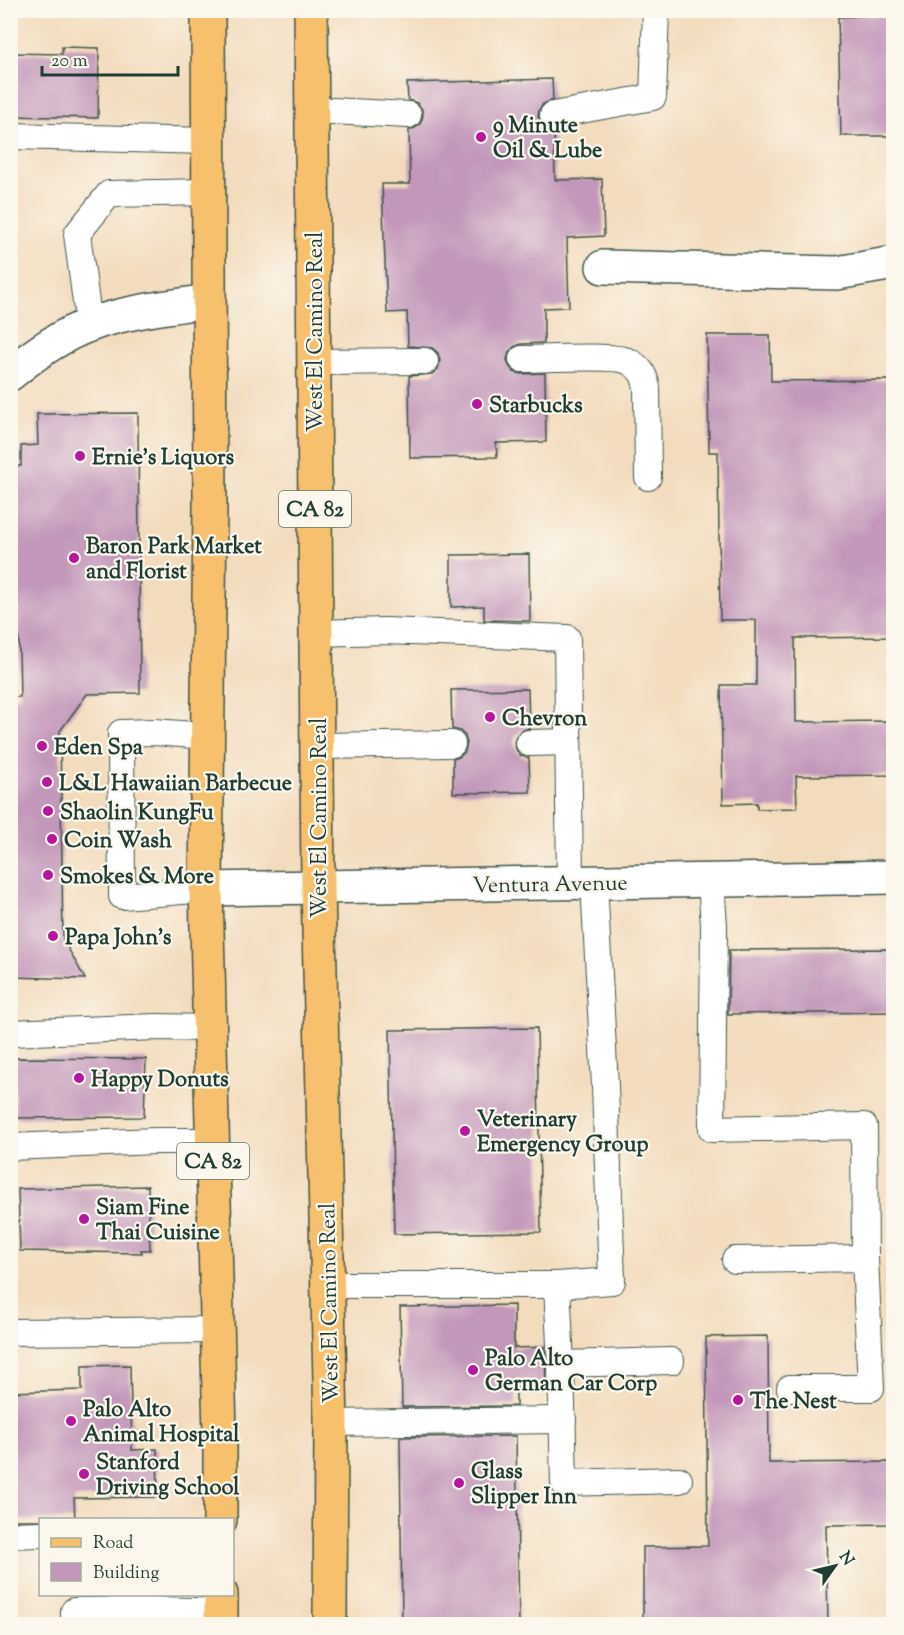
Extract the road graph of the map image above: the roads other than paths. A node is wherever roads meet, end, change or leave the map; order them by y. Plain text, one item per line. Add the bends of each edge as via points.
1 (208, 10) edge
2 (311, 10) edge
3 (656, 10) edge
4 (313, 110) junction
5 (408, 115) dead end
6 (554, 115) dead end
7 (10, 136) edge
8 (208, 141) junction
9 (208, 192) junction
10 (894, 263) edge
11 (603, 267) dead end
12 (208, 301) junction
13 (89, 325) junction
14 (522, 359) dead end
15 (425, 361) dead end
16 (314, 362) junction
17 (10, 374) edge
18 (648, 477) dead end
19 (317, 633) junction
20 (208, 736) junction
21 (568, 742) junction
22 (529, 743) dead end
23 (452, 744) dead end
24 (317, 746) junction
25 (894, 877) edge
26 (711, 881) junction
27 (582, 883) junction
28 (318, 887) junction
29 (206, 889) junction
30 (210, 1028) junction
31 (10, 1033) edge
32 (212, 1141) junction
33 (10, 1147) edge
34 (866, 1258) junction
35 (735, 1260) dead end
36 (327, 1285) junction
37 (557, 1285) junction
38 (217, 1330) junction
39 (10, 1332) edge
40 (671, 1361) dead end
41 (561, 1364) junction
42 (790, 1388) dead end
43 (563, 1420) junction
44 (331, 1422) junction
45 (679, 1480) dead end
46 (220, 1518) edge
47 (39, 1534) edge
48 (10, 1535) edge
49 (221, 1610) edge
50 (74, 1624) edge
51 (330, 1624) edge

1 - 8 main road, CA 82
2 - 4 main road, West El Camino Real / CA 82
3 - 6 lane via 653,97
4 - 5 lane
4 - 16 main road, West El Camino Real / CA 82
7 - 8 lane
8 - 9 main road, CA 82
9 - 12 main road, CA 82
9 - 13 lane via 109,194 77,234
10 - 11 street via 837,273
12 - 13 street via 147,310
12 - 20 main road, CA 82
13 - 17 street via 34,354
14 - 18 lane via 623,358 640,369 647,388
15 - 16 lane
16 - 19 main road, West El Camino Real / CA 82
19 - 21 lane via 386,631 567,638
19 - 24 main road, West El Camino Real / CA 82
20 - 29 main road, CA 82
20 - 29 lane via 121,733 122,896
21 - 22 lane
21 - 27 lane
23 - 24 lane
24 - 28 main road, West El Camino Real / CA 82
25 - 26 street, Ventura Avenue
26 - 27 street, Ventura Avenue
26 - 34 lane via 712,1130 864,1126
27 - 28 street, Ventura Avenue
27 - 37 lane via 605,1086 612,1281
28 - 29 street, Ventura Avenue
28 - 36 main road, West El Camino Real / CA 82
29 - 30 main road, CA 82
30 - 31 lane
30 - 32 main road, CA 82
32 - 33 lane
32 - 38 main road, CA 82
34 - 35 lane
34 - 42 lane via 872,1388
36 - 37 lane
36 - 44 main road, West El Camino Real / CA 82
37 - 41 lane
38 - 39 lane
38 - 46 main road, CA 82
40 - 41 lane
41 - 43 lane
43 - 44 lane
43 - 45 lane via 564,1483
44 - 51 main road, West El Camino Real / CA 82
47 - 48 lane
49 - 50 lane via 74,1611

